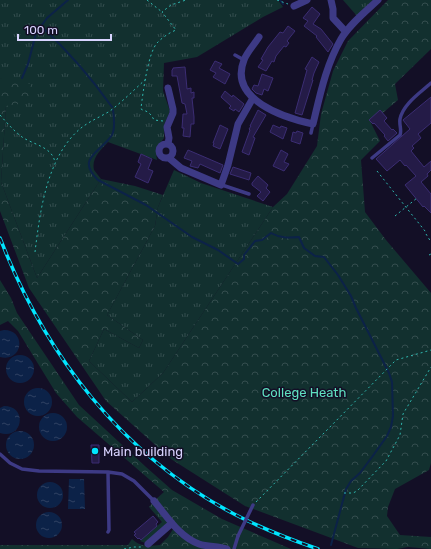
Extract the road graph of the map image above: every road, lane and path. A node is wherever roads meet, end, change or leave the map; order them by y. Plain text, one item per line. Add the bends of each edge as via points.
1 (147, 0) edge
2 (186, 0) edge
3 (277, 0) edge
4 (307, 0) edge
5 (331, 0) edge
6 (378, 0) edge
7 (285, 3) dead end
8 (294, 6) dead end
9 (162, 12) junction
10 (346, 32) junction
11 (259, 37) dead end
12 (234, 55) dead end
13 (244, 60) junction
14 (147, 78) junction
15 (431, 84) edge
16 (168, 88) dead end
17 (253, 98) junction
18 (0, 115) edge
19 (169, 122) junction
20 (313, 124) junction
21 (311, 133) dead end
22 (168, 144) junction
23 (169, 158) junction
24 (372, 158) dead end
25 (55, 164) junction
26 (377, 171) dead end
27 (221, 185) junction
28 (249, 194) dead end
29 (417, 198) dead end
30 (406, 207) junction
31 (395, 216) dead end
32 (431, 242) edge
33 (35, 252) dead end
34 (431, 254) edge
35 (429, 255) dead end
36 (431, 350) edge
37 (431, 367) edge
38 (0, 454) edge
39 (108, 472) junction
40 (344, 493) dead end
41 (154, 501) joint
42 (253, 505) joint
43 (172, 523) junction
44 (108, 532) dead end
45 (148, 544) dead end
46 (137, 547) dead end
47 (124, 549) edge
48 (226, 549) edge
49 (234, 549) edge

1 - 9 path
2 - 9 path
3 - 7 path
4 - 8 street
5 - 10 street via 333,18
6 - 10 street
9 - 14 path via 176,30 157,42 152,50
10 - 20 street via 332,57
11 - 13 street
12 - 13 lane
13 - 17 street via 242,80
14 - 19 path via 140,108 147,111 154,120
14 - 25 path via 114,107 80,129 56,159
15 - 24 lane via 414,97 404,111 400,118 400,135
16 - 19 street via 173,109
17 - 20 street via 288,118
17 - 27 street via 238,124
18 - 25 path via 13,130 49,151
19 - 22 street
20 - 21 lane
22 - 23 street via 172,146 173,151
22 - 23 street via 161,146 159,150 162,156
23 - 27 street via 181,168
25 - 33 path via 38,223
26 - 30 path
27 - 28 lane
29 - 30 path
30 - 31 path
30 - 32 path via 426,231
34 - 35 path
36 - 42 path via 396,360 389,366
37 - 40 path via 403,414 400,435 386,461 357,491
38 - 39 lane via 22,469
39 - 41 lane via 129,477
39 - 44 lane
41 - 43 street
42 - 49 lane, bridge
43 - 45 street
43 - 48 street via 194,542
46 - 47 path

